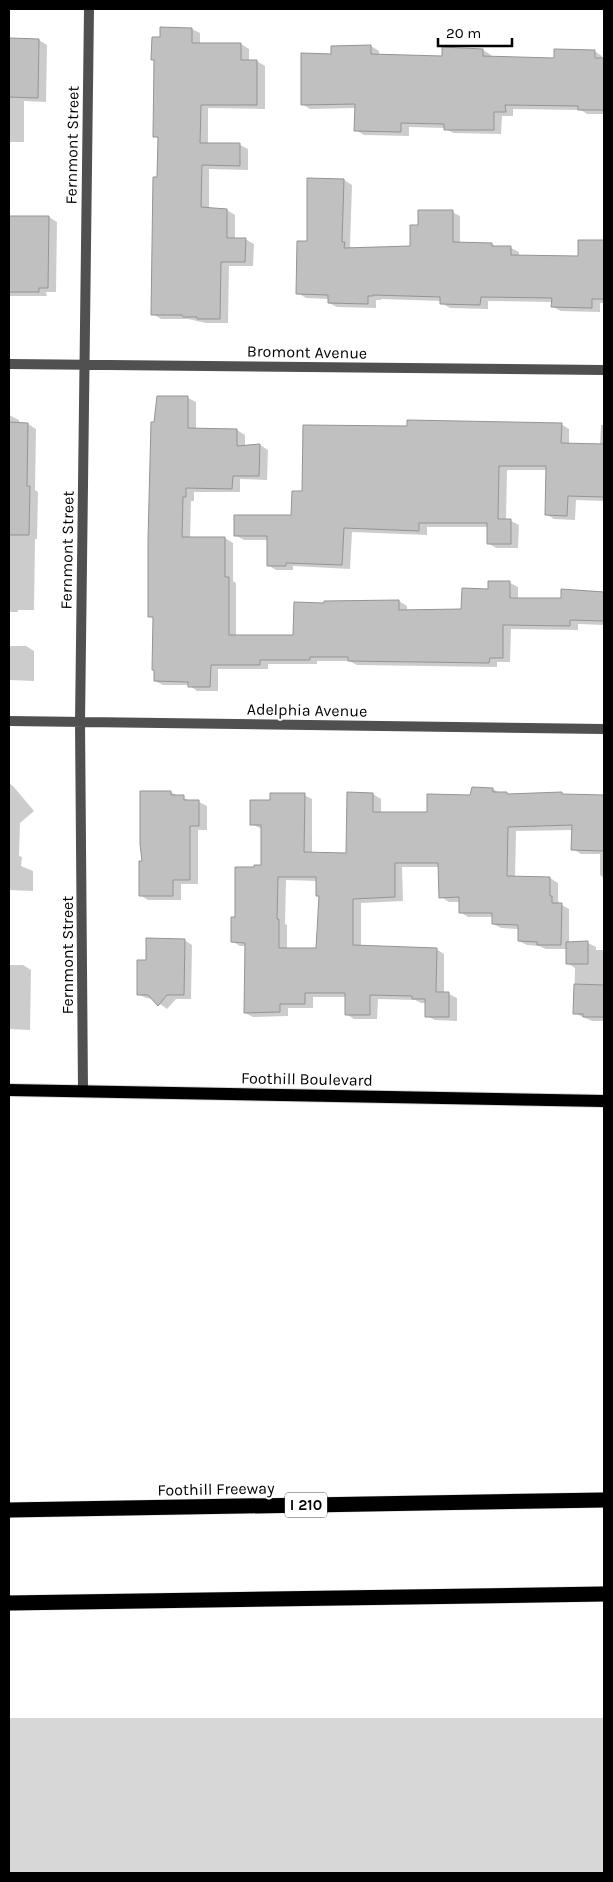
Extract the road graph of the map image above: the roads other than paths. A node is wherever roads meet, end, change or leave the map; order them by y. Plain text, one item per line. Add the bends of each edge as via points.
1 (89, 9) edge
2 (9, 364) edge
3 (84, 365) junction
4 (604, 370) edge
5 (9, 721) edge
6 (80, 722) junction
7 (604, 729) edge
8 (9, 1090) edge
9 (83, 1091) junction
10 (604, 1101) edge
11 (604, 1500) edge
12 (9, 1510) edge
13 (604, 1594) edge
14 (9, 1603) edge

1 - 3 street, Fernmont Street
2 - 3 street, Bromont Avenue
3 - 4 street, Bromont Avenue
3 - 6 street, Fernmont Street
5 - 6 street, Adelphia Avenue
6 - 7 street, Adelphia Avenue
6 - 9 street, Fernmont Street
8 - 9 main road, Foothill Boulevard
9 - 10 main road, Foothill Boulevard
11 - 12 highway, Foothill Freeway / I 210
13 - 14 highway

